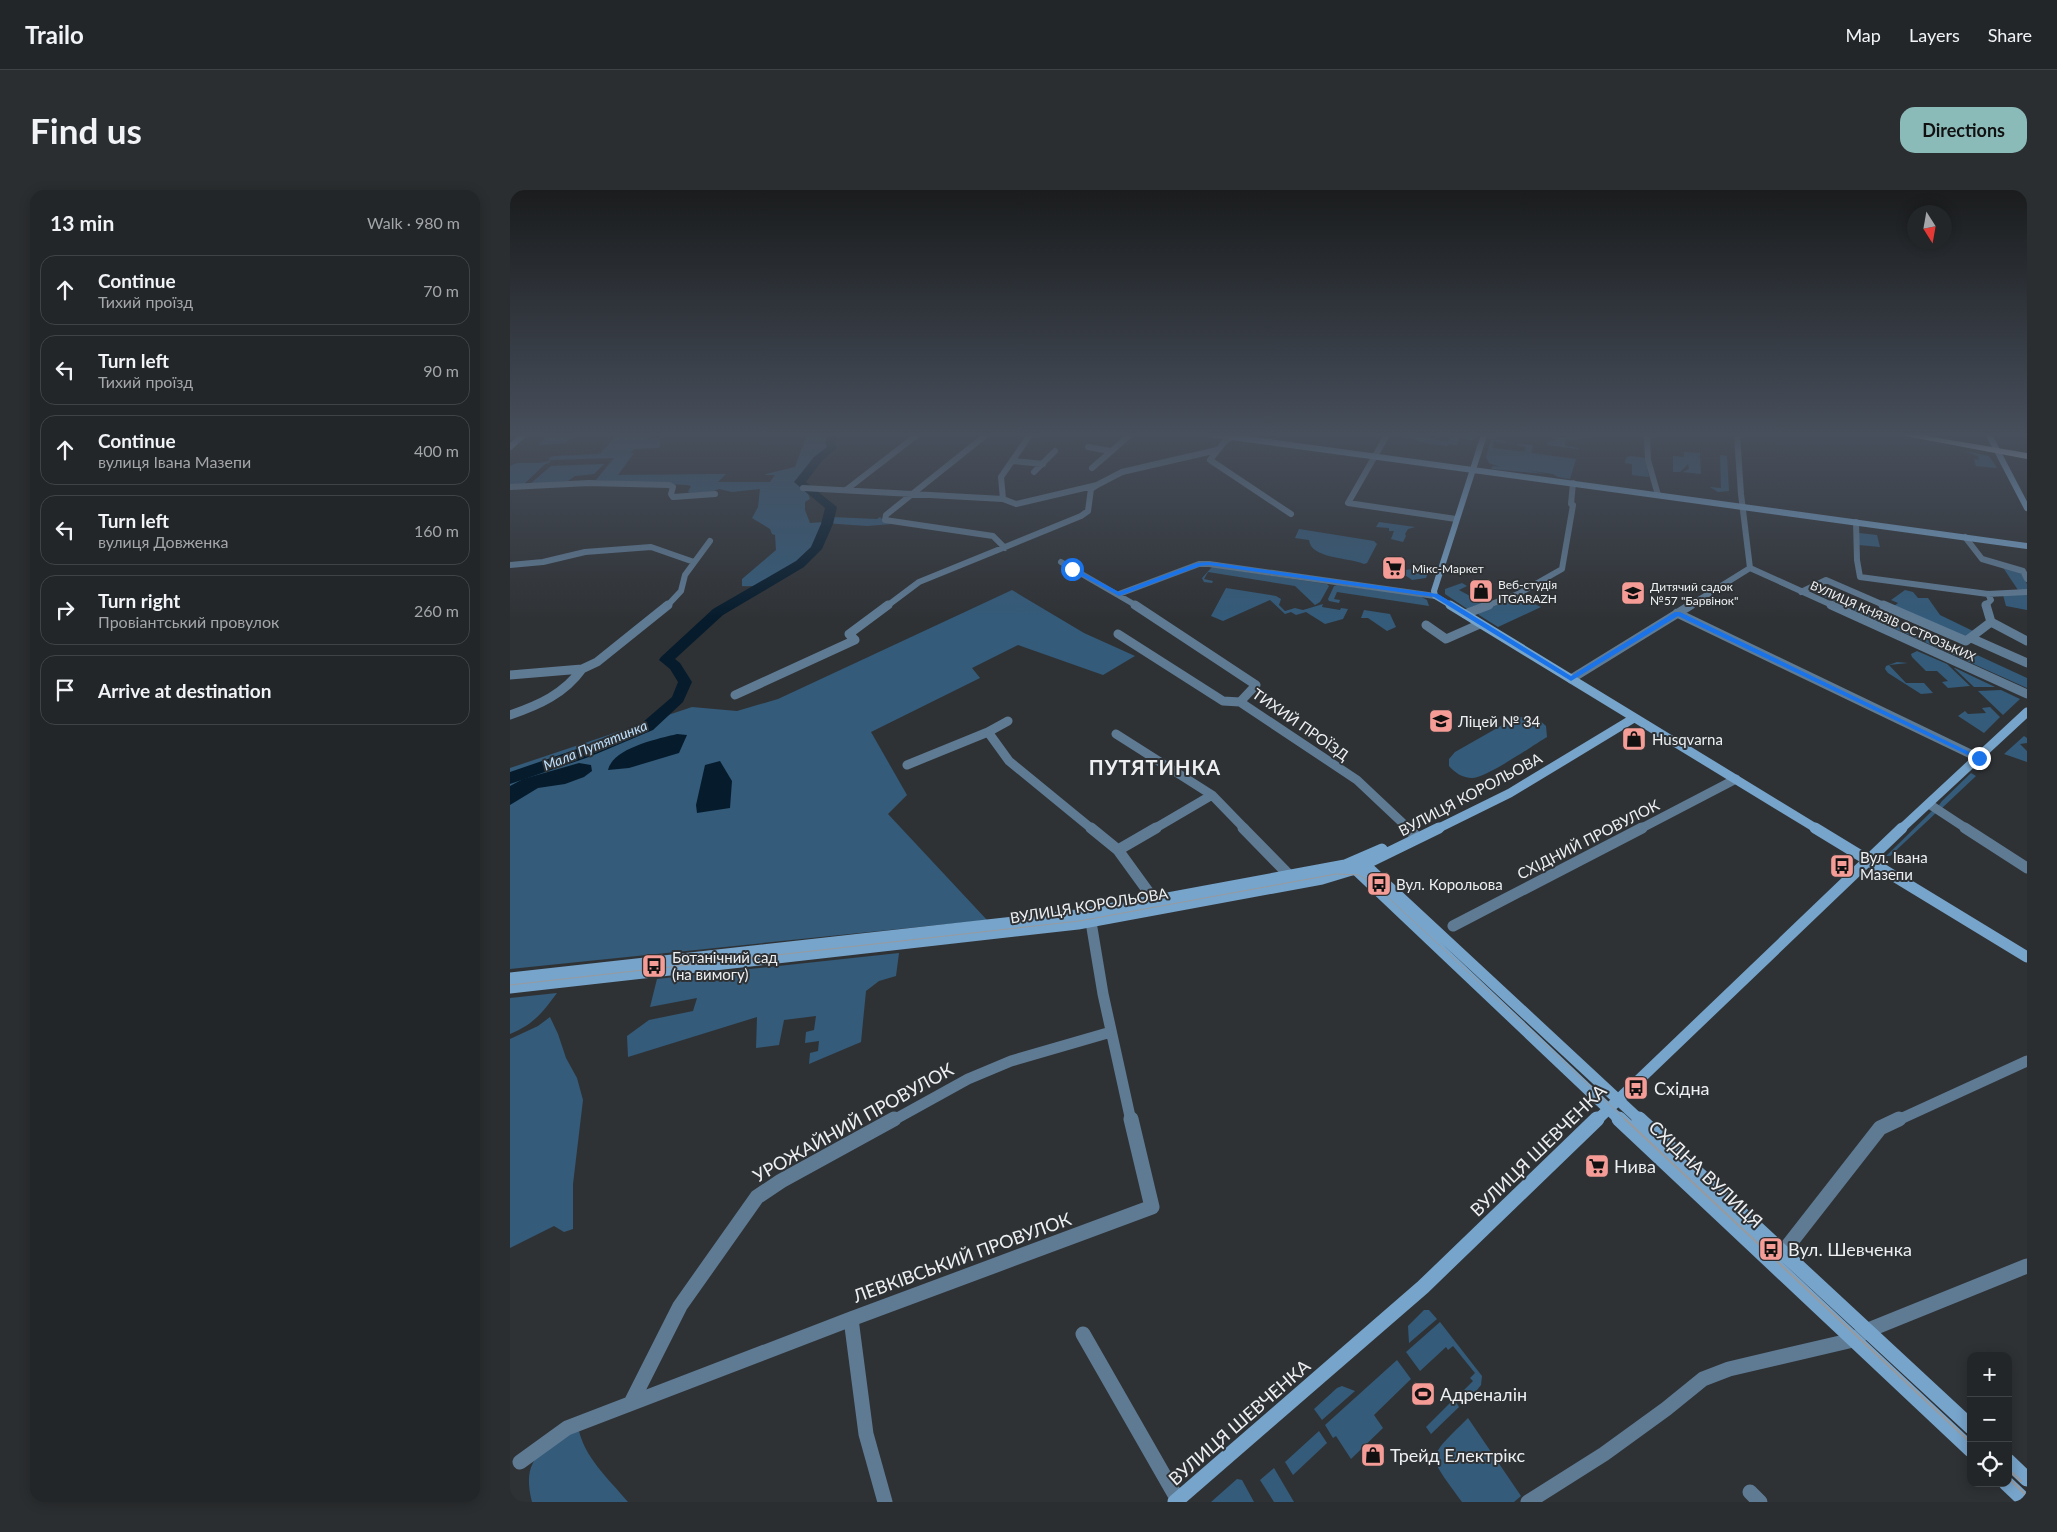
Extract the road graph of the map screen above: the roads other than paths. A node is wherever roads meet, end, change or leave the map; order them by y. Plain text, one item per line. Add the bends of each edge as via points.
1 (910, 496) edge
2 (953, 496) edge
3 (1049, 496) edge
4 (1090, 496) edge
5 (1264, 496) edge
6 (1352, 496) edge
7 (1463, 496) edge
8 (1571, 496) edge
9 (1667, 496) edge
10 (1742, 496) edge
11 (2021, 496) edge
12 (1003, 499) joint
13 (1743, 506) junction
14 (2027, 508) edge
15 (1290, 514) dead end
16 (1456, 519) junction
17 (1856, 522) junction
18 (1966, 537) junction
19 (710, 541) dead end
20 (2027, 546) edge
21 (1005, 548) junction
22 (694, 562) junction
23 (1061, 562) dead end
24 (510, 565) edge
25 (1750, 568) junction
26 (2027, 579) edge
27 (1801, 592) junction
28 (2027, 592) edge
29 (1119, 594) junction
30 (1988, 594) junction
31 (1436, 596) junction
32 (1678, 613) junction
33 (1465, 614) junction
34 (1991, 622) junction
35 (1480, 624) junction
36 (1426, 625) dead end
37 (2027, 631) edge
38 (1118, 634) dead end
39 (2018, 636) junction
40 (1971, 638) junction
41 (2027, 641) edge
42 (2027, 663) edge
43 (582, 669) junction
44 (510, 675) edge
45 (1571, 679) junction
46 (2027, 694) edge
47 (735, 695) dead end
48 (1240, 702) junction
49 (2027, 712) edge
50 (510, 715) edge
51 (1631, 716) junction
52 (1008, 721) dead end
53 (988, 732) junction
54 (1116, 734) dead end
55 (1979, 758) junction
56 (907, 765) dead end
57 (1736, 780) junction
58 (1212, 795) junction
59 (1928, 804) junction
60 (1414, 834) junction
61 (1118, 850) junction
62 (1868, 859) junction
63 (1357, 864) junction
64 (2027, 868) edge
65 (1293, 879) junction
66 (1157, 906) junction
67 (1091, 922) junction
68 (1453, 926) dead end
69 (2027, 957) edge
70 (510, 978) edge
71 (510, 988) edge
72 (1111, 1032) junction
73 (2027, 1061) edge
74 (1612, 1104) junction
75 (1783, 1253) junction
76 (1773, 1264) junction
77 (2027, 1266) edge
78 (851, 1318) junction
79 (1866, 1331) junction
80 (1084, 1334) dead end
81 (1853, 1340) junction
82 (631, 1403) junction
83 (1967, 1423) edge
84 (1967, 1446) edge
85 (520, 1462) dead end
86 (2012, 1465) edge
87 (2027, 1479) edge
88 (2010, 1487) edge
89 (1176, 1501) edge
90 (885, 1502) edge
91 (1528, 1502) edge
92 (2026, 1502) edge

1 - 21 street via 884,520 993,536
2 - 12 street
3 - 12 street via 1016,504
4 - 21 street via 1088,511 1081,516
5 - 15 street
6 - 16 street via 1348,503
7 - 16 main road
8 - 33 street via 1570,504 1573,505 1562,569 1518,594
9 - 13 main road
10 - 13 street
11 - 14 main road
13 - 17 main road
13 - 25 street
16 - 31 main road via 1434,591
17 - 18 main road
17 - 30 street via 1860,577
18 - 20 main road
18 - 26 street via 1982,559 2023,571
19 - 22 street
21 - 47 street via 919,582 849,634 855,640
22 - 24 street via 644,548 585,552 543,562
22 - 43 street via 685,574 683,587 668,605 605,656
23 - 29 street, ТИХИЙ ПРОЇЗД
25 - 27 street, ВУЛИЦЯ КНЯЗІВ ОСТРОЗЬКИХ
25 - 32 street
27 - 40 street via 1826,580 1966,641
27 - 46 street, ВУЛИЦЯ КНЯЗІВ ОСТРОЗЬКИХ
28 - 30 street
29 - 31 street via 1199,564
29 - 48 street, ТИХИЙ ПРОЇЗД via 1256,685
30 - 34 street via 1991,600 1985,606
31 - 33 main road
32 - 45 street
32 - 55 street
33 - 35 main road
34 - 39 street
34 - 40 street
35 - 36 street via 1446,639
35 - 45 main road
37 - 39 street
38 - 48 street via 1223,701
39 - 41 street
40 - 42 street
43 - 44 street
43 - 50 street via 575,681 554,696
45 - 51 main road
48 - 60 street, ТИХИЙ ПРОЇЗД via 1357,780
49 - 55 main road, ВУЛИЦЯ ШЕВЧЕНКА
51 - 57 main road
51 - 60 main road, ВУЛИЦЯ КОРОЛЬОВА via 1506,788
51 - 63 main road, ВУЛИЦЯ КОРОЛЬОВА via 1510,793
52 - 53 street
53 - 56 street
53 - 61 street via 1009,760
54 - 58 street
55 - 59 main road, ВУЛИЦЯ ШЕВЧЕНКА
57 - 62 main road
57 - 68 street, СХІДНИЙ ПРОВУЛОК
58 - 61 street
58 - 65 street
59 - 62 main road, ВУЛИЦЯ ШЕВЧЕНКА
59 - 64 street
60 - 63 main road, ВУЛИЦЯ КОРОЛЬОВА
61 - 66 street
62 - 69 main road
62 - 74 main road, ВУЛИЦЯ ШЕВЧЕНКА
63 - 65 main road, ВУЛИЦЯ КОРОЛЬОВА
63 - 74 main road, СХІДНА ВУЛИЦЯ
65 - 66 main road, ВУЛИЦЯ КОРОЛЬОВА
66 - 67 main road, ВУЛИЦЯ КОРОЛЬОВА
66 - 70 main road, ВУЛИЦЯ КОРОЛЬОВА
67 - 71 main road, ВУЛИЦЯ КОРОЛЬОВА
67 - 72 street, ЛЕВКІВСЬКИЙ ПРОВУЛОК
72 - 78 street, ЛЕВКІВСЬКИЙ ПРОВУЛОК via 1152,1206
72 - 82 street, УРОЖАЙНИЙ ПРОВУЛОК via 1011,1061 968,1078 781,1180 757,1197 680,1306
73 - 75 street via 1880,1128
74 - 75 main road, СХІДНА ВУЛИЦЯ
74 - 76 main road, СХІДНА ВУЛИЦЯ
74 - 89 main road, ВУЛИЦЯ ШЕВЧЕНКА via 1422,1287
75 - 76 street
75 - 79 main road, СХІДНА ВУЛИЦЯ
76 - 81 main road, СХІДНА ВУЛИЦЯ
77 - 79 street
78 - 82 street, ЛЕВКІВСЬКИЙ ПРОВУЛОК
78 - 90 street via 864,1428
79 - 81 street
79 - 83 main road, СХІДНА ВУЛИЦЯ
80 - 89 street
81 - 84 main road, СХІДНА ВУЛИЦЯ
81 - 91 street via 1729,1369 1703,1379 1604,1454
82 - 85 street, ЛЕВКІВСЬКИЙ ПРОВУЛОК via 567,1428
86 - 87 main road
88 - 92 main road

